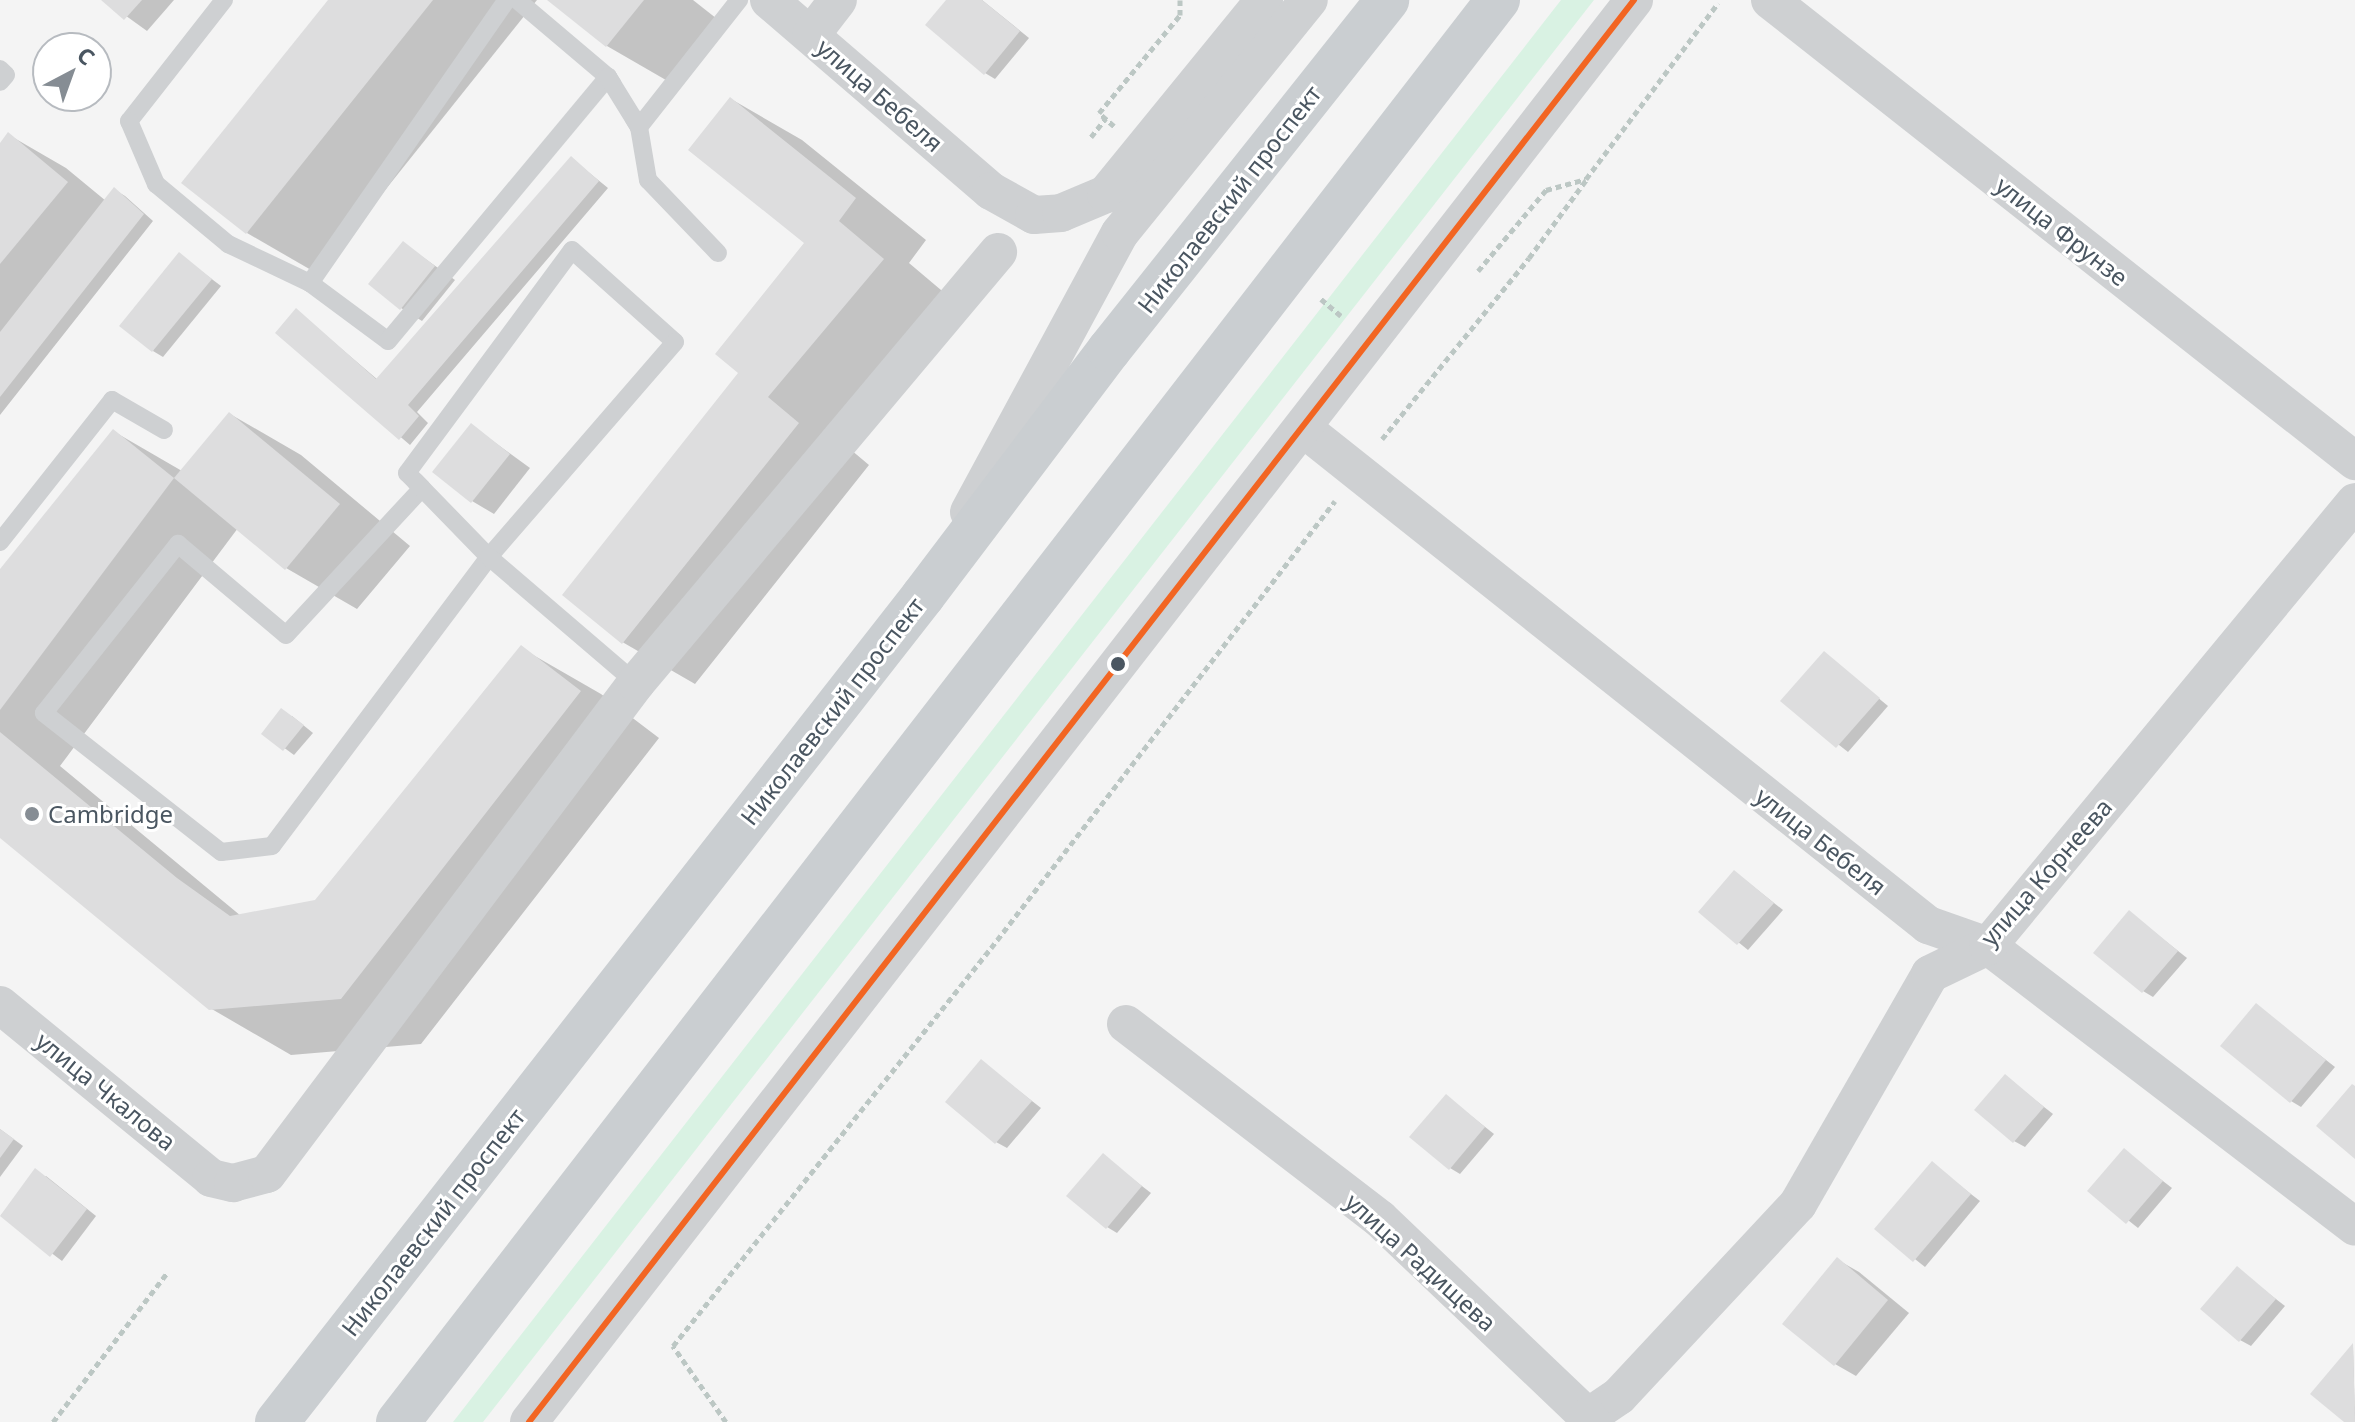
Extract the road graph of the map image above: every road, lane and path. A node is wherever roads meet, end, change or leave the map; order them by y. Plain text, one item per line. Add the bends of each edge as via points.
1 (224, 0) edge
2 (507, 0) edge
3 (517, 0) edge
4 (739, 0) edge
5 (769, 0) edge
6 (838, 0) edge
7 (1180, 0) edge
8 (1264, 0) edge
9 (1309, 0) edge
10 (1387, 0) edge
11 (1498, 0) edge
12 (1634, 0) edge
13 (1770, 0) edge
14 (1718, 3) dead end
15 (811, 35) junction
16 (0, 69) edge
17 (608, 77) junction
18 (0, 82) edge
19 (1099, 113) dead end
20 (1106, 118) dead end
21 (639, 127) junction
22 (1091, 137) dead end
23 (1586, 179) junction
24 (1546, 190) dead end
25 (998, 252) dead end
26 (718, 253) dead end
27 (310, 283) junction
28 (1304, 429) junction
29 (164, 430) dead end
30 (1381, 441) dead end
31 (2355, 461) edge
32 (422, 488) junction
33 (1336, 500) dead end
34 (2355, 502) edge
35 (0, 542) edge
36 (489, 557) junction
37 (923, 596) junction
38 (636, 683) junction
39 (1988, 946) junction
40 (0, 1005) edge
41 (1126, 1024) dead end
42 (2355, 1227) edge
43 (167, 1273) dead end
44 (1591, 1420) edge
45 (53, 1422) edge
46 (277, 1422) edge
47 (398, 1422) edge
48 (529, 1422) edge
49 (726, 1422) edge

1 - 27 lane via 129,121 156,184 228,244
2 - 27 lane
3 - 17 lane
4 - 21 lane
5 - 15 street, улица Бебеля
6 - 15 street
7 - 19 path via 1180,15
8 - 15 street, улица Бебеля via 1106,194 1061,213 1034,215 991,191
9 - 37 street via 1120,233
10 - 37 main road, Николаевский проспект via 1109,350
11 - 47 main road
12 - 28 street
13 - 31 street, улица Фрунзе
14 - 23 path
16 - 18 lane via 6,75
17 - 21 lane
17 - 27 lane via 388,341
20 - 22 path
21 - 26 lane via 648,180
23 - 24 path
23 - 30 path
25 - 38 street
28 - 39 street, улица Бебеля via 1928,925
28 - 48 street
29 - 35 lane via 112,400
32 - 36 lane
32 - 36 lane via 407,473 572,250 675,342
32 - 36 lane via 286,635 178,544 44,713 221,852 272,846
33 - 49 path via 991,948 673,1346
34 - 39 street, улица Корнеева
36 - 38 lane
37 - 46 main road, Николаевский проспект
38 - 40 street, улица Чкалова via 267,1174 233,1183 211,1178
39 - 42 street, улица Бебеля
39 - 44 street, улица Корнеева via 1930,974 1798,1204
41 - 44 street, улица Радищева via 1380,1219
43 - 45 path

